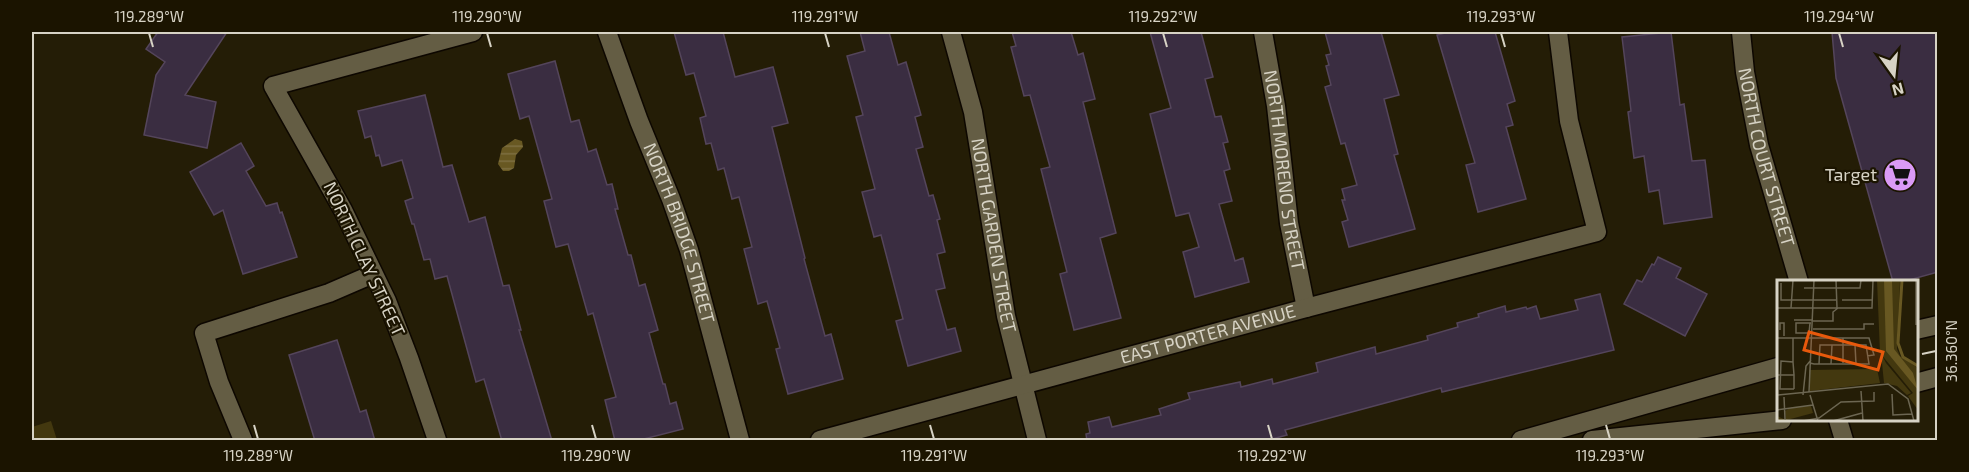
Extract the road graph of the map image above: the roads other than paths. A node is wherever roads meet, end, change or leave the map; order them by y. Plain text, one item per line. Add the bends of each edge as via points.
1 (473, 32) edge
2 (607, 32) edge
3 (951, 32) edge
4 (1263, 32) edge
5 (1558, 32) edge
6 (1741, 32) edge
7 (373, 274) junction
8 (1798, 280) edge
9 (1306, 308) junction
10 (1938, 325) edge
11 (1918, 330) edge
12 (1777, 368) edge
13 (1938, 378) edge
14 (1918, 383) edge
15 (1022, 385) junction
16 (1777, 421) edge
17 (1838, 421) edge
18 (243, 441) edge
19 (437, 441) edge
20 (740, 441) edge
21 (820, 441) edge
22 (1037, 441) edge
23 (1521, 441) edge
24 (1592, 441) edge
25 (1844, 441) edge

1 - 7 street, NORTH CLAY STREET via 273,86 343,210
2 - 20 street, NORTH BRIDGE STREET via 689,250
3 - 15 street, NORTH GARDEN STREET via 973,112 998,271
4 - 9 street, NORTH MORENO STREET via 1288,212
5 - 9 street, EAST PORTER AVENUE via 1569,121 1596,232
6 - 8 street, NORTH COURT STREET via 1759,145
7 - 18 street via 204,333
7 - 19 street, NORTH CLAY STREET via 410,358
9 - 15 street, EAST PORTER AVENUE
10 - 11 street
12 - 23 street
13 - 14 street
15 - 21 street, EAST PORTER AVENUE
15 - 22 street, NORTH GARDEN STREET
16 - 24 street
17 - 25 street

